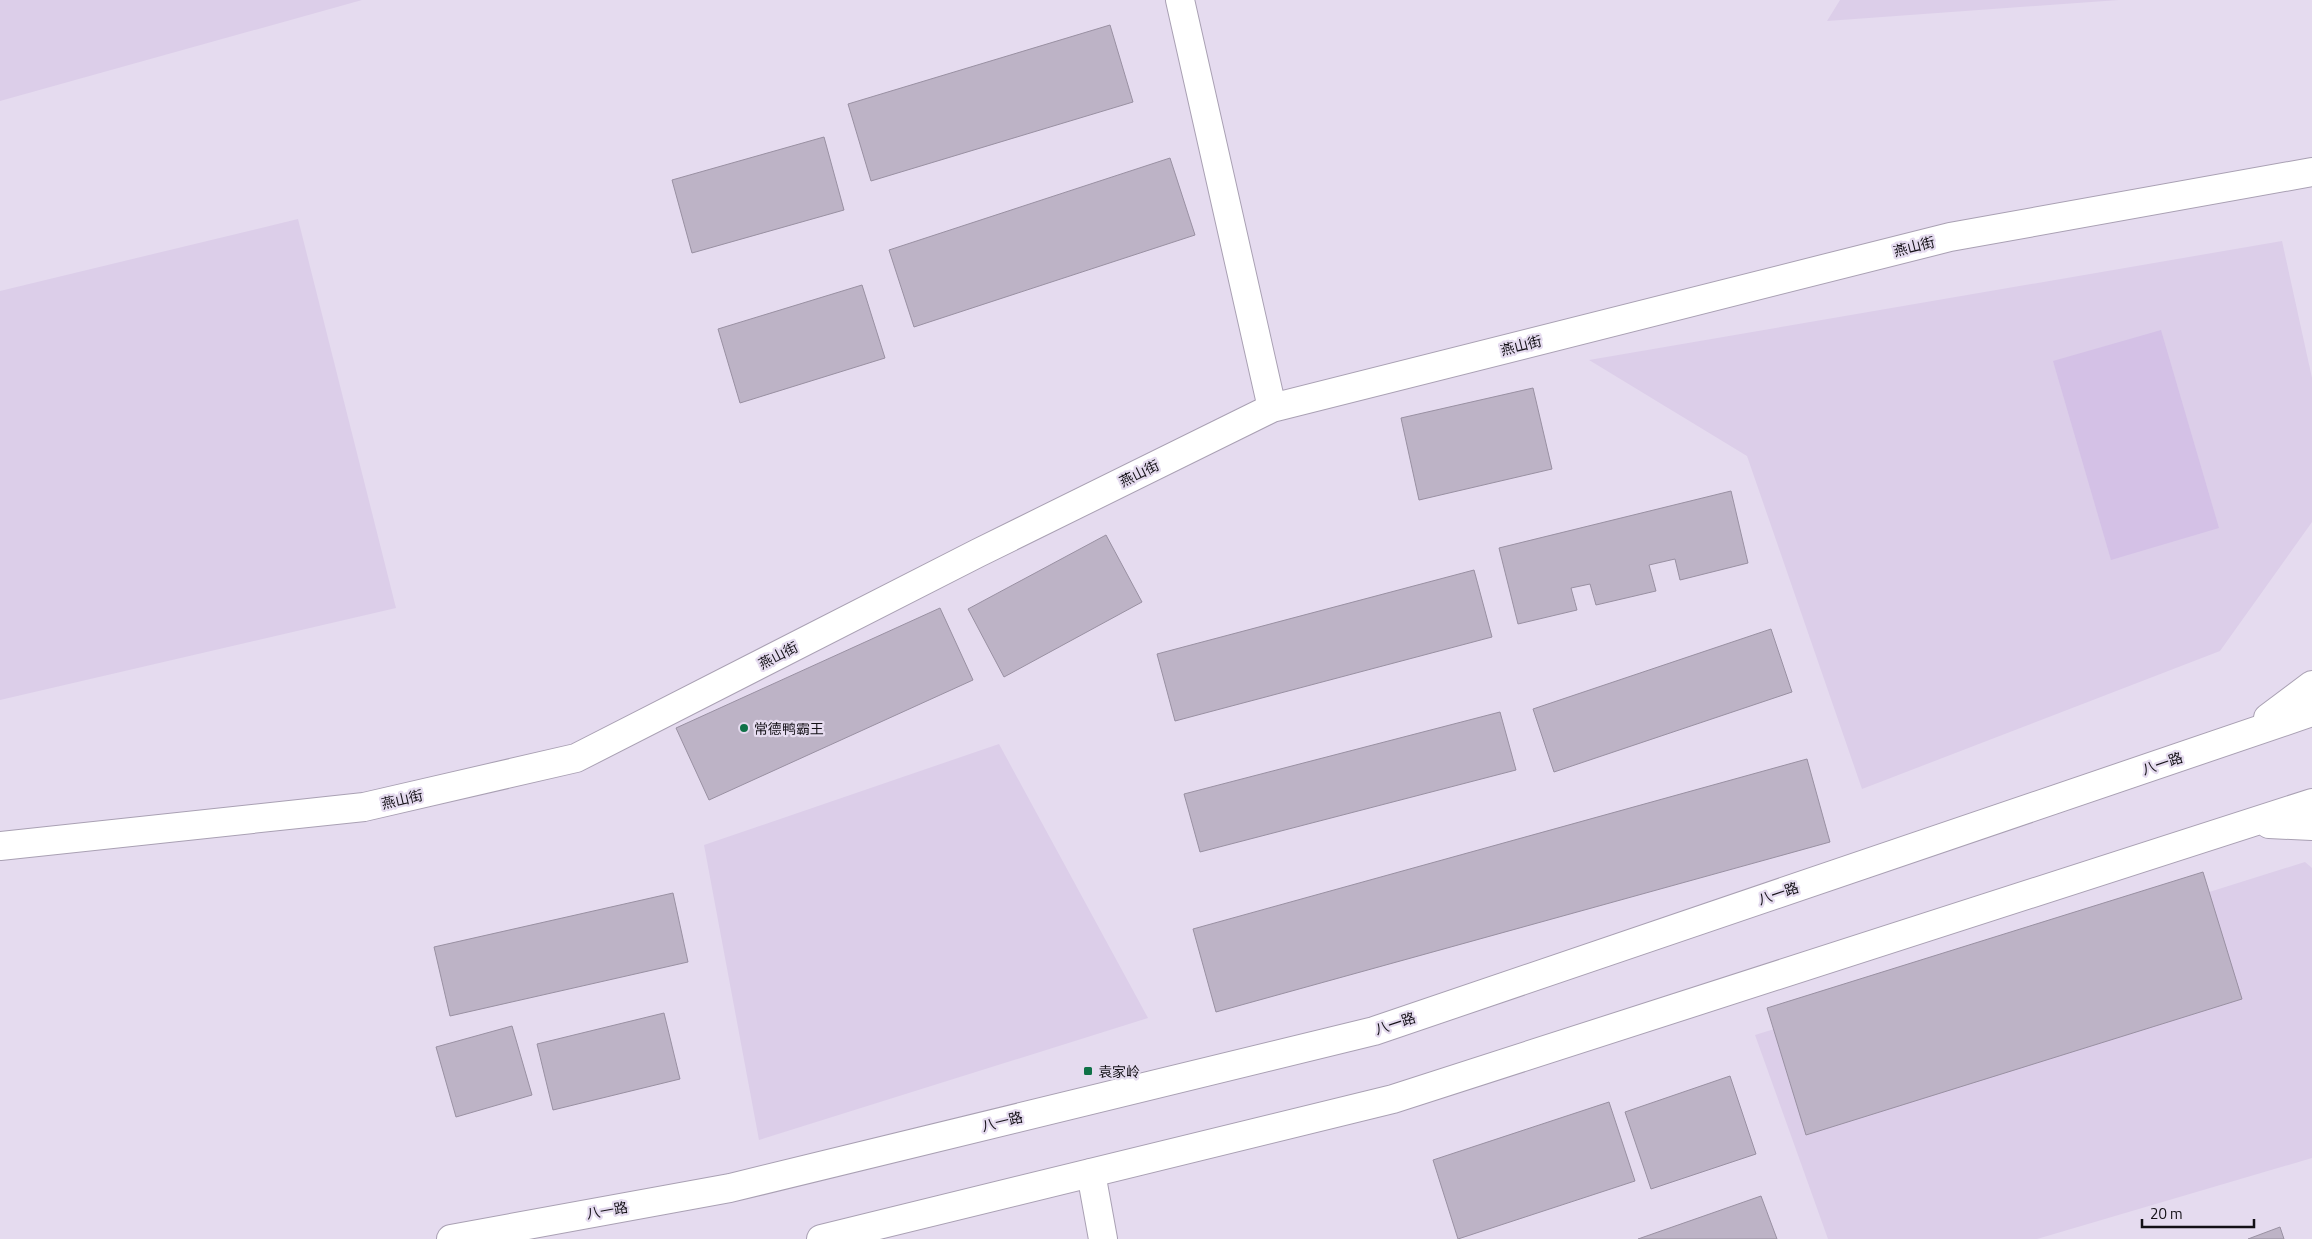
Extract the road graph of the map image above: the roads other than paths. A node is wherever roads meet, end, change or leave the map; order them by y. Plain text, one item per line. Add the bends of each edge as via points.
1 (1180, 0) edge
2 (2312, 172) edge
3 (1272, 408) junction
4 (2312, 685) edge
5 (2312, 712) edge
6 (2234, 738) junction
7 (2312, 803) edge
8 (2255, 823) junction
9 (2312, 826) edge
10 (0, 846) edge
11 (1091, 1173) junction
12 (451, 1239) edge
13 (821, 1239) edge
14 (1102, 1239) edge

1 - 3 main road
2 - 3 main road, 燕山街 via 1950,237
3 - 10 main road, 燕山街 via 576,758 364,808
4 - 6 main road via 2277,713
5 - 6 main road, 八一路
6 - 12 main road, 八一路 via 1374,1030 730,1188
7 - 8 main road
8 - 9 main road
8 - 11 main road via 1393,1099
11 - 13 main road
11 - 14 main road

